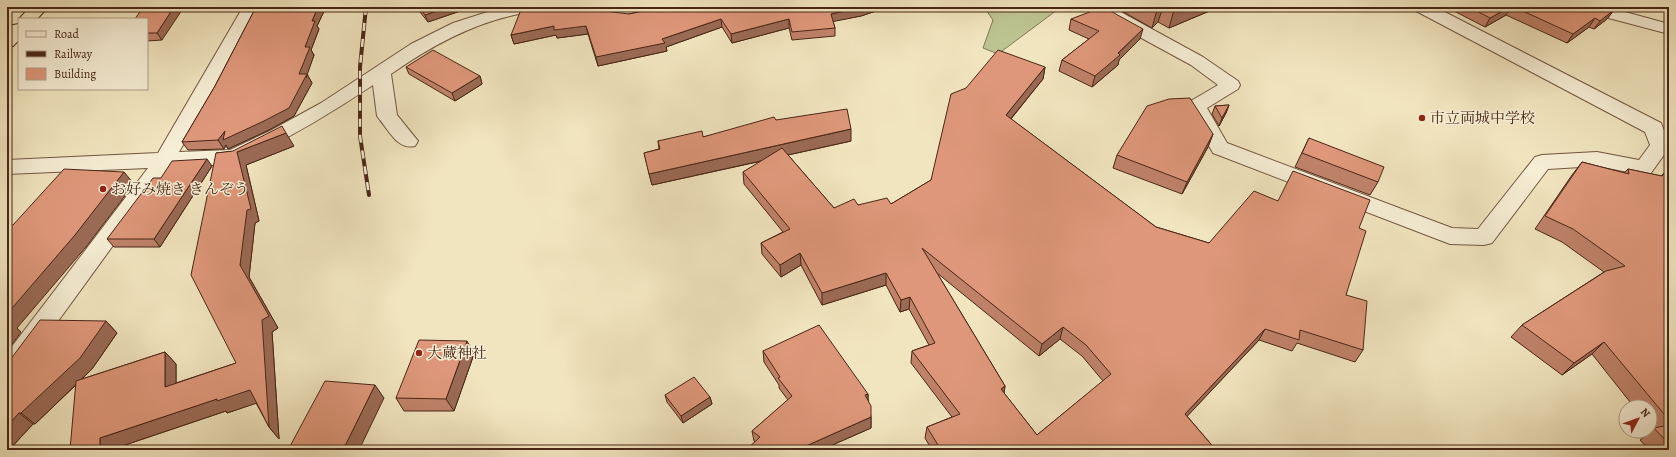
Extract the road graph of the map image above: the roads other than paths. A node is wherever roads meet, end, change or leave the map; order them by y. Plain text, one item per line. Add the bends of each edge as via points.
1 (39, 7) edge
2 (252, 7) edge
3 (532, 7) edge
4 (1110, 7) edge
5 (1422, 7) edge
6 (1588, 7) edge
7 (29, 18) edge
8 (18, 30) edge
9 (1669, 30) edge
10 (7, 42) edge
11 (381, 72) junction
12 (408, 141) dead end
13 (163, 162) junction
14 (7, 167) edge
15 (7, 372) edge

1 - 7 highway
2 - 13 street
3 - 11 street via 511,10 459,27 417,48
4 - 5 street via 1107,12 1197,61 1231,85 1196,106 1220,148 1450,236 1484,237 1542,162 1597,159 1644,168 1660,146 1654,128
6 - 9 street
8 - 10 highway
11 - 12 street via 387,116
11 - 13 street via 328,107 233,157
13 - 14 street
13 - 15 street

